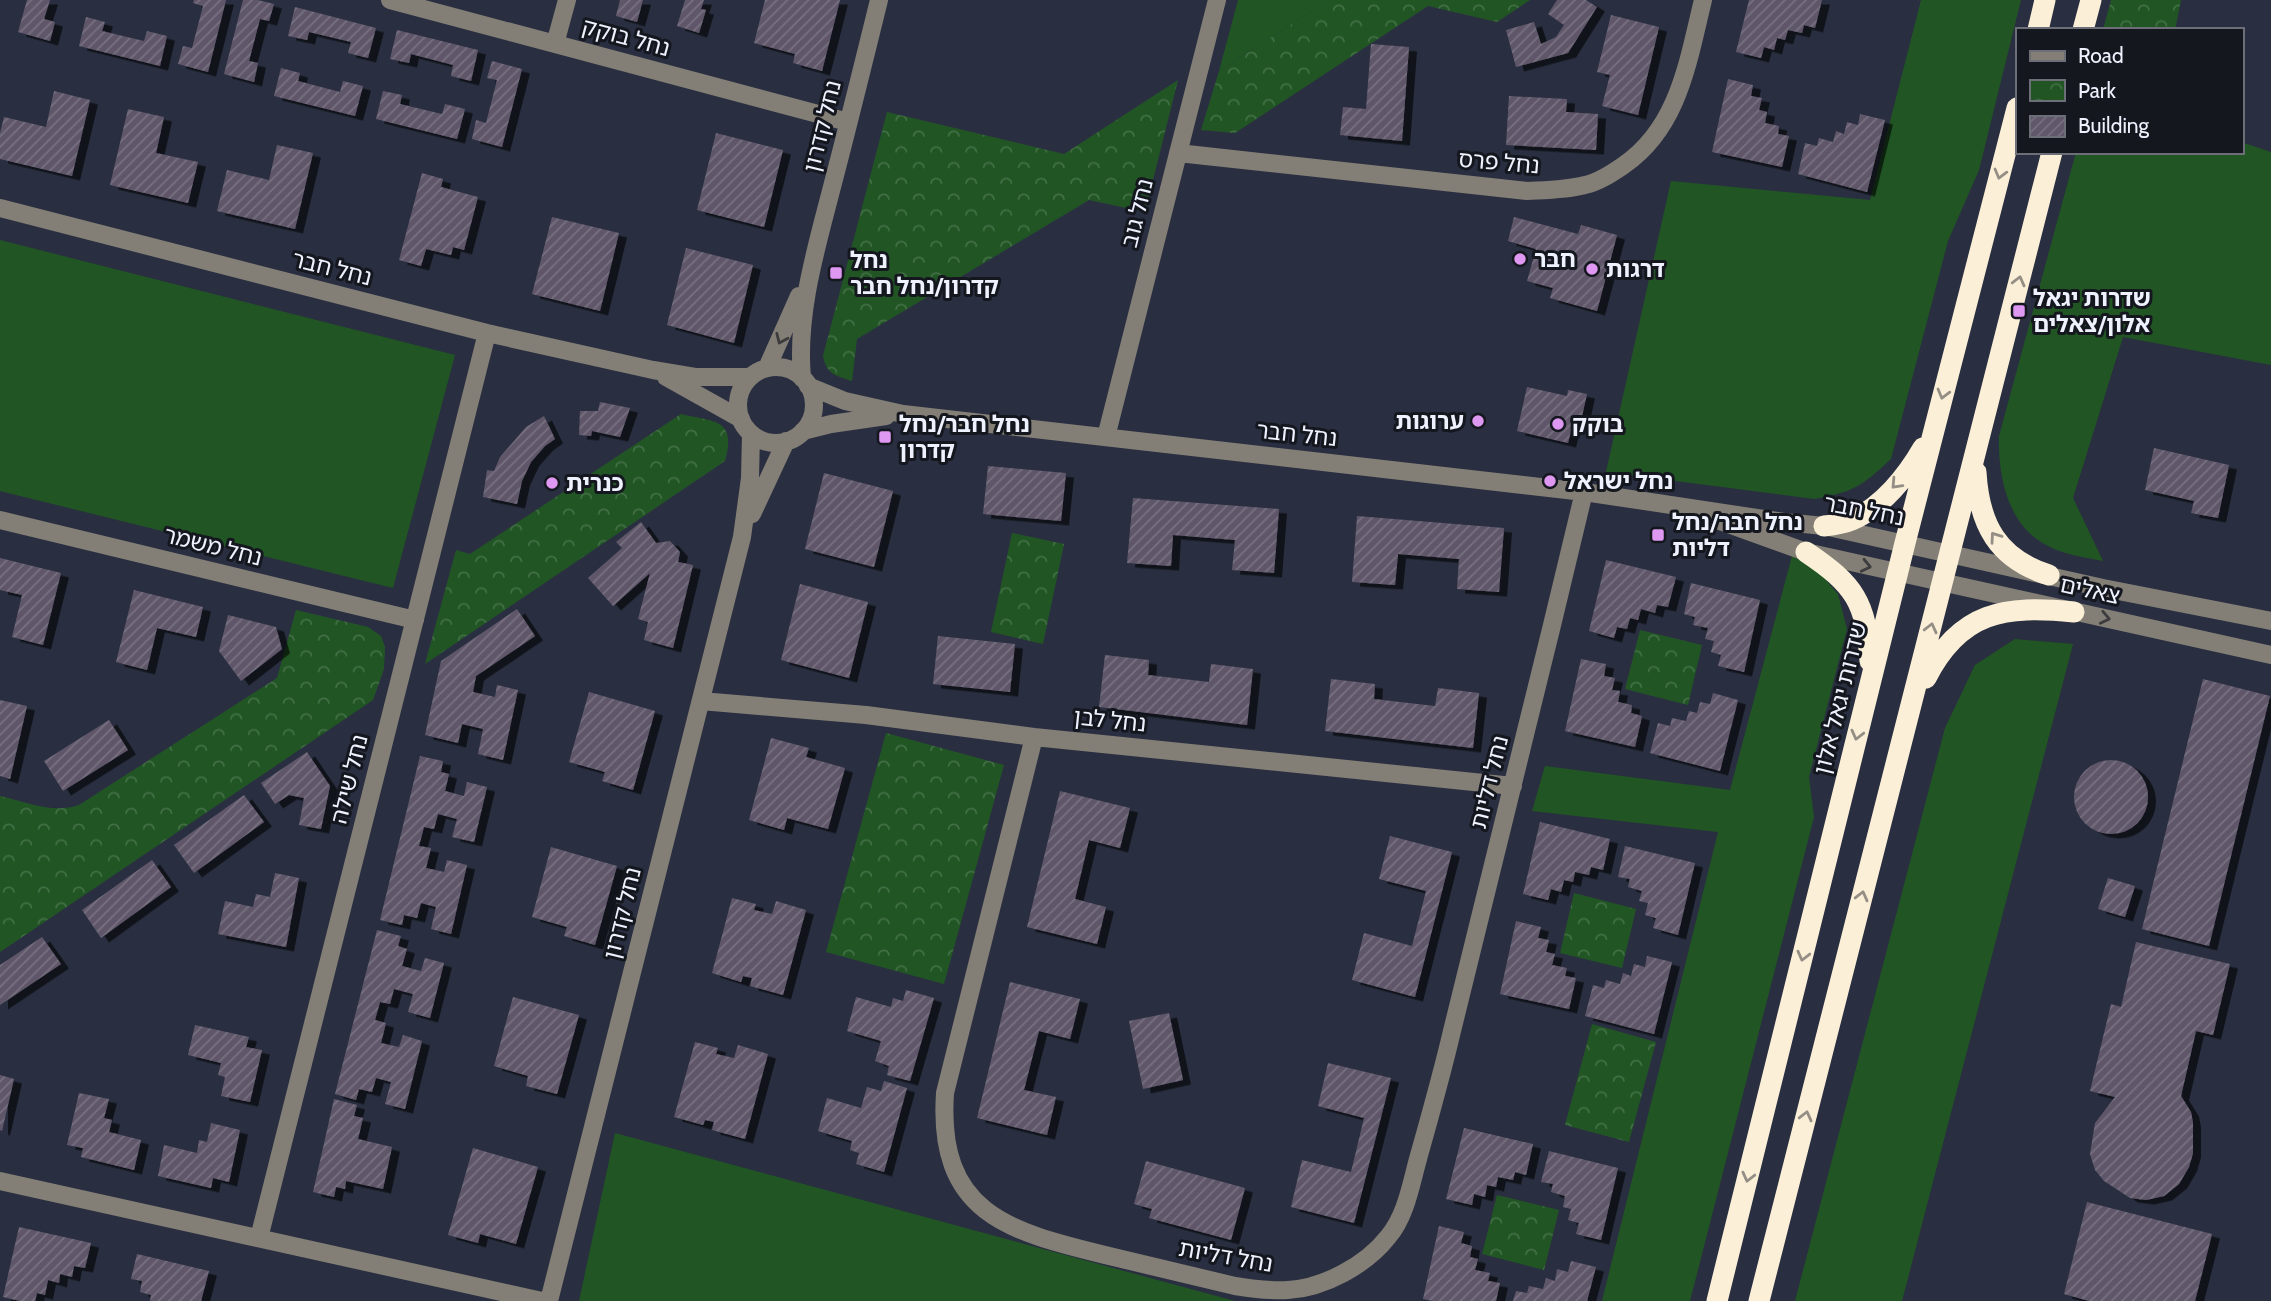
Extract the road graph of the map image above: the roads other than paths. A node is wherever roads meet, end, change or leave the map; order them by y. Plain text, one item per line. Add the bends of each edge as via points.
1 (390, 0) edge
2 (567, 0) edge
3 (879, 0) edge
4 (1217, 0) edge
5 (1703, 0) edge
6 (2045, 0) edge
7 (2091, 0) edge
8 (2038, 28) edge
9 (2084, 28) edge
10 (555, 44) junction
11 (2016, 112) edge
12 (848, 122) junction
13 (1178, 153) junction
14 (2051, 154) edge
15 (0, 208) edge
16 (813, 263) junction
17 (487, 333) junction
18 (767, 368) junction
19 (653, 370) junction
20 (750, 377) junction
21 (805, 382) junction
22 (903, 414) junction
23 (746, 426) junction
24 (1934, 428) junction
25 (803, 431) junction
26 (1106, 437) junction
27 (786, 441) junction
28 (1978, 442) junction
29 (1584, 492) junction
30 (1684, 508) junction
31 (0, 520) edge
32 (1824, 526) junction
33 (742, 537) junction
34 (1905, 543) junction
35 (1806, 552) junction
36 (1950, 553) junction
37 (1898, 574) junction
38 (2049, 575) junction
39 (1942, 584) junction
40 (2074, 611) junction
41 (415, 620) junction
42 (2271, 621) edge
43 (2271, 655) edge
44 (1868, 689) junction
45 (701, 701) junction
46 (1908, 715) junction
47 (1034, 737) junction
48 (1513, 786) junction
49 (0, 1181) edge
50 (259, 1238) junction
51 (542, 1301) edge
52 (549, 1301) edge
53 (1717, 1301) edge
54 (1759, 1301) edge

1 - 10 street, נחל בוקק
2 - 10 street
3 - 12 street, נחל קדרון
4 - 13 street, נחל גוב
5 - 13 street, נחל פרס via 1677,94 1661,128 1637,156 1589,184 1527,191
6 - 8 highway
7 - 9 highway
10 - 12 street, נחל בוקק
11 -> 24 highway, שדרות יגאל אלון
12 - 16 street, נחל קדרון
13 - 26 street, נחל גוב
28 -> 14 highway
15 - 17 street, נחל חבר
16 -> 18 street, נחל קדרון
16 - 21 street, נחל קדרון via 802,324 800,354
17 - 19 street, נחל חבר
17 - 41 street, נחל שילה
18 - 20 street
18 - 21 street via 785,368
19 - 20 street, נחל חבר via 695,377
19 - 23 street, נחל חבר
20 - 23 street via 740,393 738,411
21 - 22 street, נחל חבר via 845,401
21 - 25 street via 813,404
22 - 25 street, נחל חבר
22 - 26 street, נחל חבר
23 - 27 street via 767,442
23 - 33 street, נחל קדרון via 750,478
24 -> 32 highway via 1906,474 1881,499 1853,520
24 - 34 highway, שדרות יגאל אלון
25 - 27 street
26 - 29 street, נחל חבר
27 - 33 street, נחל קדרון
28 - 36 highway
38 -> 28 highway via 2017,562 1985,523 1977,488
29 - 30 street, נחל חבר
29 - 48 street, נחל דליות
30 - 32 street, נחל חבר
30 - 35 street, נחל חבר
31 - 41 street, נחל משמר
32 - 34 street, נחל חבר
33 - 45 street, נחל קדרון
34 - 36 street, נחל חבר
34 - 37 highway, שדרות יגאל אלון
35 -> 37 street, נחל חבר
35 - 44 highway via 1848,584 1857,599 1867,628
36 - 38 street, צאלים
36 - 39 highway
37 - 39 street, צאלים
37 - 44 highway, שדרות יגאל אלון
38 - 42 street, צאלים
39 - 40 street, צאלים
46 -> 39 highway
40 -> 43 street, צאלים
40 - 46 highway via 2012,610 1971,625 1941,653
41 - 50 street, נחל שילה
44 -> 53 highway, שדרות יגאל אלון
45 - 47 street, נחל לבן via 866,715
45 - 52 street, נחל קדרון
54 -> 46 highway
47 - 48 street, נחל לבן
47 - 48 street, נחל דליות via 945,1093 946,1141 952,1166 980,1207 1025,1233 1267,1290 1291,1290 1344,1272 1378,1248 1399,1219 1442,1072
49 - 50 street
50 - 51 street

